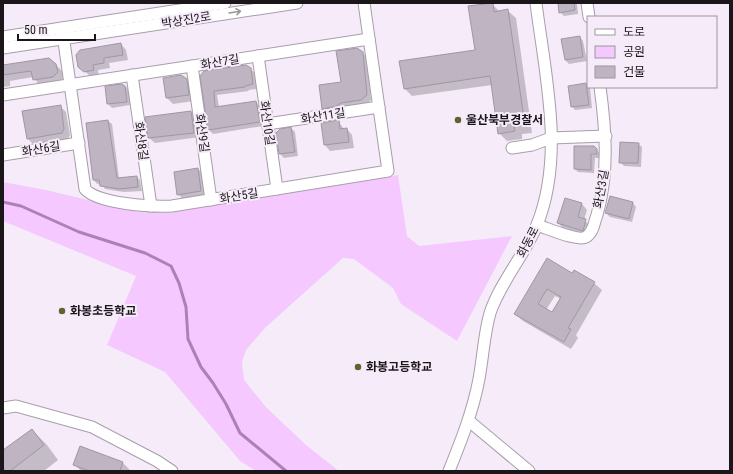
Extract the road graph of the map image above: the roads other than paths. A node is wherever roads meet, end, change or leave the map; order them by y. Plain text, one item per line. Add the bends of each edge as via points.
1 (225, 3) edge
2 (297, 3) edge
3 (364, 3) edge
4 (536, 3) edge
5 (587, 3) edge
6 (589, 16) edge
7 (63, 33) junction
8 (3, 37) edge
9 (369, 39) junction
10 (3, 48) edge
11 (258, 56) junction
12 (192, 66) junction
13 (132, 75) junction
14 (70, 85) junction
15 (600, 88) edge
16 (3, 95) edge
17 (379, 107) junction
18 (267, 124) junction
19 (606, 136) junction
20 (551, 138) junction
21 (78, 143) junction
22 (512, 148) dead end
23 (3, 155) edge
24 (277, 190) junction
25 (211, 200) junction
26 (151, 206) junction
27 (537, 225) junction
28 (3, 408) edge
29 (469, 421) junction
30 (172, 471) edge
31 (449, 471) edge
32 (529, 471) edge

1 - 7 street, 박상진2로
7 -> 2 street, 박상진2로
3 - 9 street, 화산5길
4 - 20 street, 화동로 via 550,108
5 - 6 street
7 - 8 street, 박상진2로
7 - 10 street, 박상진2로
7 - 14 street, 화산5길
9 - 11 street, 화산7길
9 - 17 street, 화산5길
11 - 12 street, 화산7길
11 - 18 street, 화산10길
12 - 13 street, 화산7길
12 - 25 street, 화산9길
13 - 14 street, 화산7길
13 - 26 street, 화산8길
14 - 16 street
14 - 21 street, 화산5길
15 - 19 street, 화산3길
17 - 18 street, 화산11길
17 - 24 street, 화산5길 via 388,171
18 - 24 street, 화산10길
19 - 20 street
19 - 27 street, 화산3길 via 603,186 592,231 579,239
20 - 22 street via 532,145
20 - 27 street, 화동로 via 549,178 544,206
21 - 23 street, 화산6길
21 - 26 street, 화산5길 via 85,189 89,193 101,198
24 - 25 street, 화산5길
25 - 26 street, 화산5길 via 172,206
27 - 29 street, 화동로 via 495,301 486,330 479,380
28 - 30 street via 16,406 92,427
29 - 31 street, 화동로
29 - 32 street

